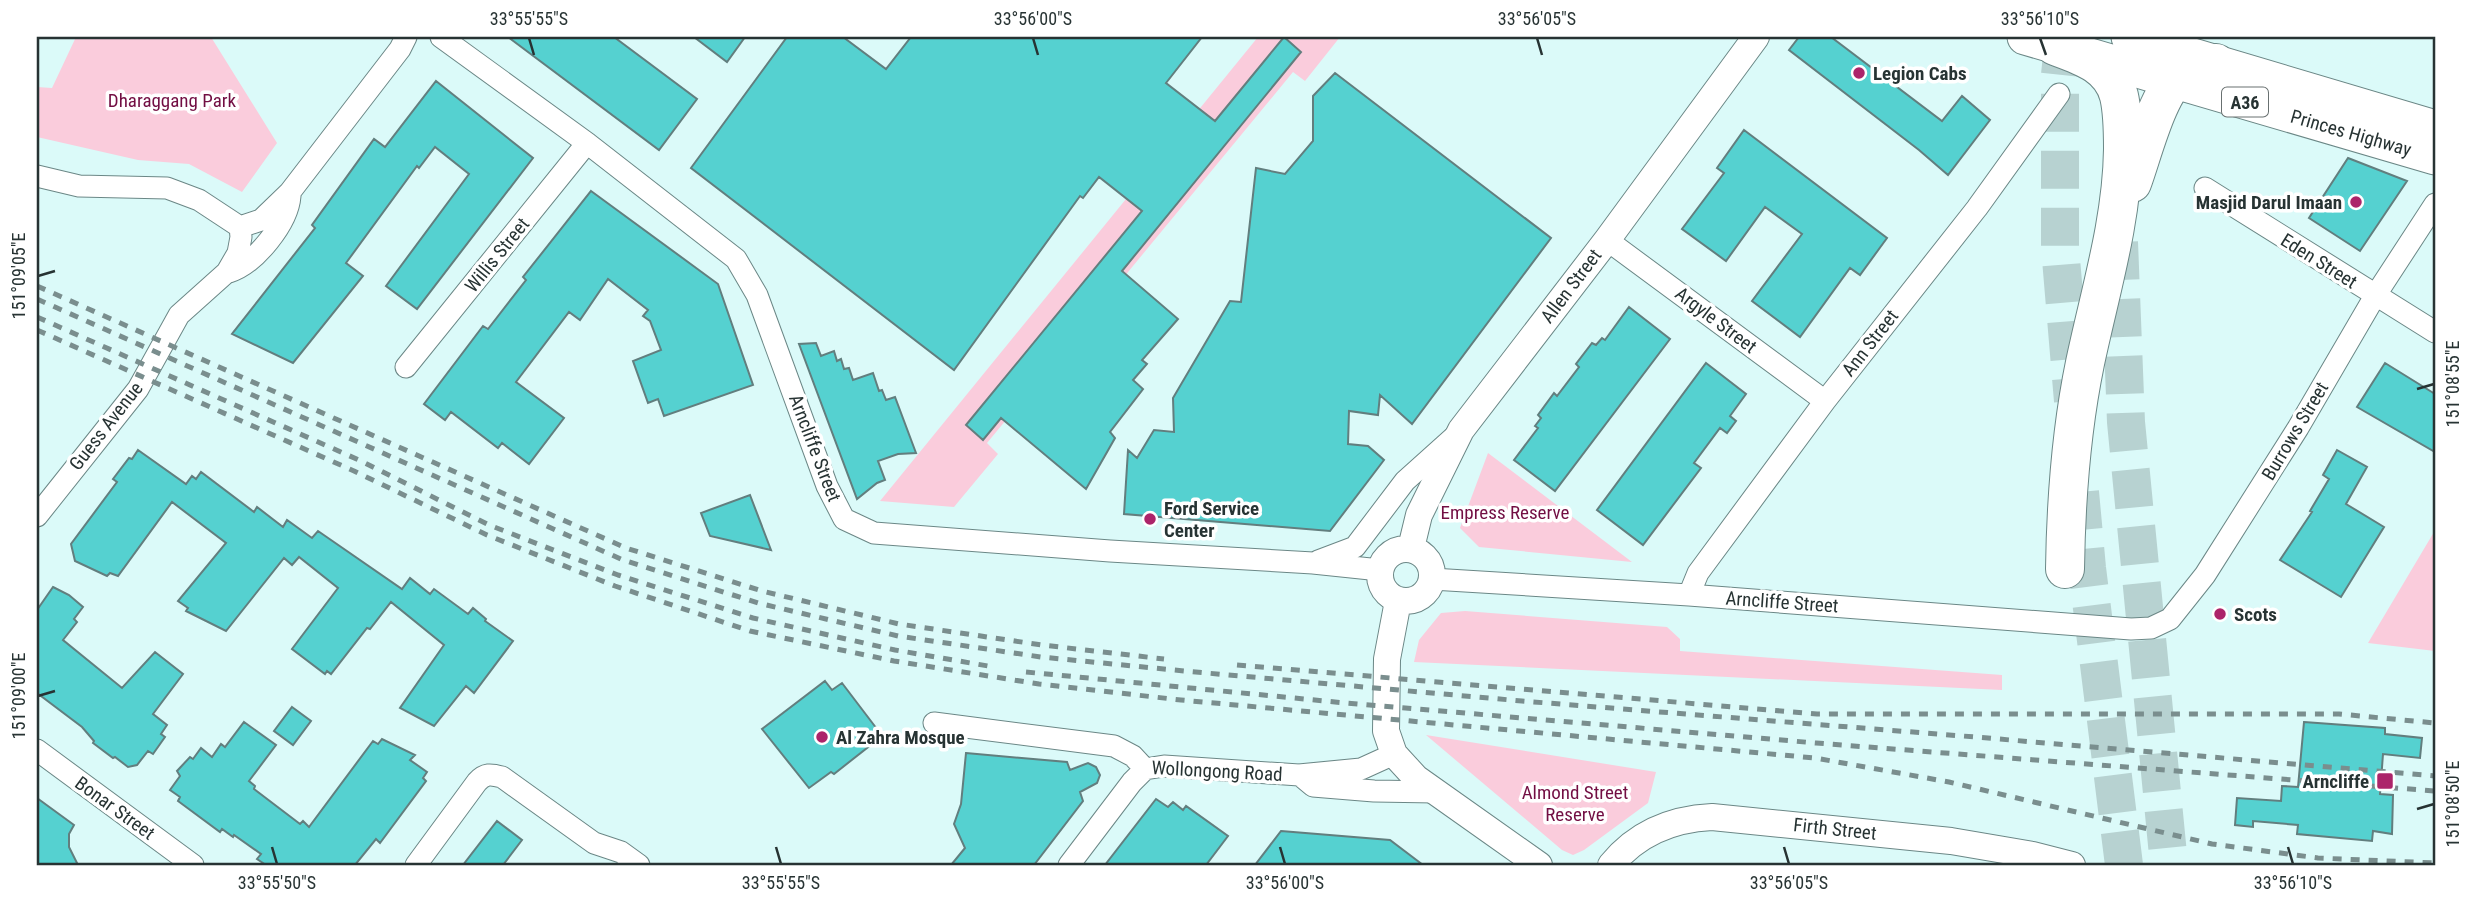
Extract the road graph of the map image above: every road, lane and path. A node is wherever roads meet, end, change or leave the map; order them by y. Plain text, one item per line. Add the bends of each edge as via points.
1 (406, 37) edge
2 (441, 37) edge
3 (1756, 37) edge
4 (2129, 37) edge
5 (2040, 41) edge
6 (2216, 63) junction
7 (2175, 80) junction
8 (2059, 94) dead end
9 (2434, 132) edge
10 (587, 143) junction
11 (37, 176) edge
12 (2204, 188) dead end
13 (290, 192) junction
14 (2435, 204) edge
15 (240, 227) junction
16 (2113, 237) junction
17 (1607, 240) junction
18 (227, 272) junction
19 (2375, 296) junction
20 (2435, 332) edge
21 (406, 367) dead end
22 (1825, 401) junction
23 (1461, 429) junction
24 (37, 516) edge
25 (1411, 548) junction
26 (1312, 563) junction
27 (2065, 569) dead end
28 (1380, 570) junction
29 (1432, 579) junction
30 (1689, 596) junction
31 (1398, 601) junction
32 (2131, 629) joint
33 (934, 723) dead end
34 (37, 750) edge
35 (1394, 754) junction
36 (1145, 769) junction
37 (1299, 775) junction
38 (1435, 792) junction
39 (2030, 860) edge
40 (193, 865) edge
41 (416, 865) edge
42 (639, 865) edge
43 (1069, 865) edge
44 (1539, 865) edge
45 (1611, 865) edge
46 (2072, 865) edge

1 - 13 street, Guess Avenue
2 - 10 street, Arncliffe Street
3 - 17 street, Allen Street
4 - 6 highway, Princes Highway / A36
5 - 7 highway, Princes Highway / A36
5 - 16 highway via 2101,67 2119,95 2123,153
6 - 7 highway via 2194,67
6 - 9 highway, Princes Highway / A36
7 - 9 highway, Princes Highway / A36
7 - 16 highway via 2163,98
8 - 22 street, Ann Street via 1977,208
10 - 21 street, Willis Street
10 - 26 street, Arncliffe Street via 736,258 757,295 827,486 844,519 874,533
11 - 15 street via 79,186 167,188 199,200
12 - 19 street, Eden Street
13 - 15 street, Guess Avenue via 261,220
13 - 18 street, Guess Avenue via 283,220 269,240 238,269
14 - 19 street, Burrows Street
15 - 18 street, Guess Avenue via 238,253
16 - 27 highway via 2073,432
17 - 22 street, Argyle Street
17 - 23 street, Allen Street
18 - 24 street, Guess Avenue via 178,315 138,389
19 - 20 street, Eden Street
19 - 32 street, Burrows Street via 2298,428 2198,584 2170,620 2151,628
22 - 30 street, Ann Street via 1698,573
23 - 25 street, Allen Street via 1419,515
23 - 26 street via 1405,481 1355,547
25 - 28 street via 1388,556
25 - 29 street via 1425,556
26 - 28 street, Arncliffe Street
28 - 31 street via 1381,586
29 - 30 street, Arncliffe Street
29 - 31 street via 1420,598
30 - 32 street, Arncliffe Street
31 - 35 street via 1387,659 1386,731
33 - 36 street, Wollongong Road via 1114,746
34 - 40 street, Bonar Street
35 - 37 street, Wollongong Road via 1361,769
35 - 38 street
36 - 37 street, Wollongong Road via 1164,766
36 - 43 street
37 - 38 street, Wollongong Road via 1313,786
38 - 44 street
39 - 45 street, Firth Street via 1951,841 1712,817 1666,824 1628,846
39 - 46 street, Firth Street
41 - 42 street via 482,776 492,774 594,843 621,852

